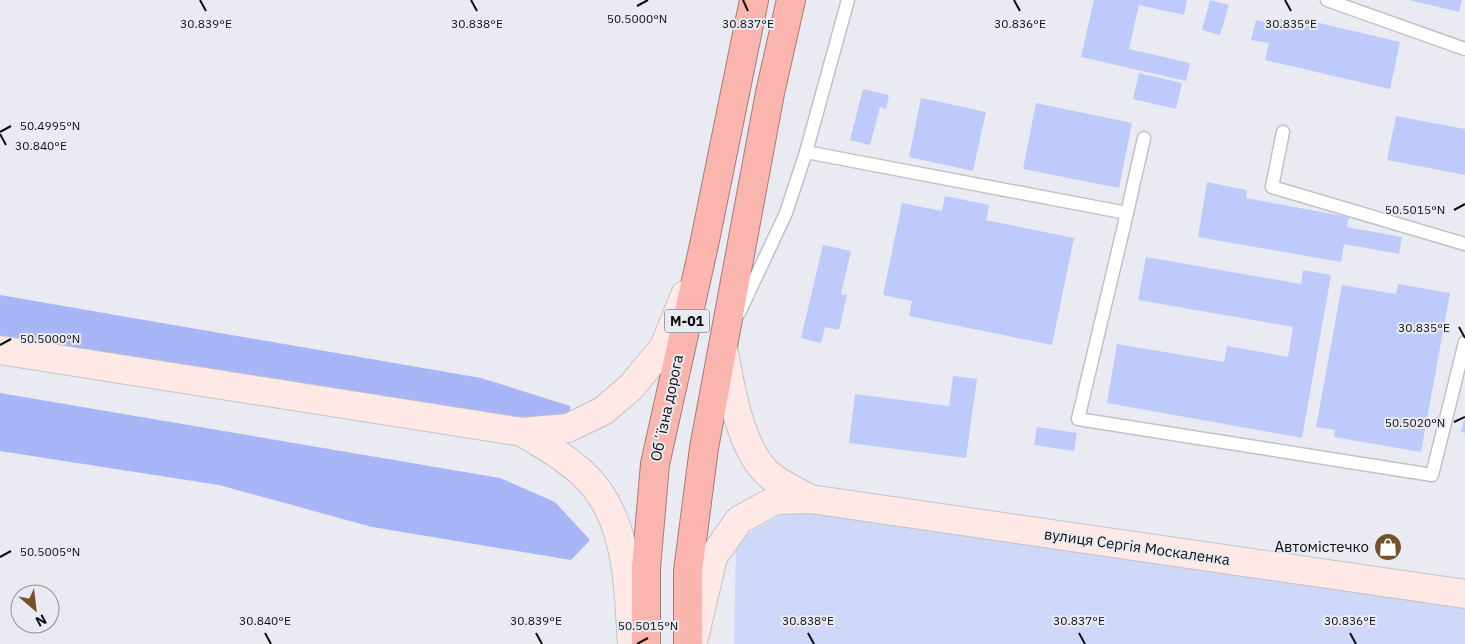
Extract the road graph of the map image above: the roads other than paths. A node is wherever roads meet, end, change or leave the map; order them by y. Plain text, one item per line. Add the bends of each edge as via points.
1 (748, 0) edge
2 (754, 0) edge
3 (791, 0) edge
4 (848, 0) edge
5 (1327, 0) edge
6 (748, 28) junction
7 (1465, 49) edge
8 (1283, 132) dead end
9 (1144, 138) dead end
10 (806, 152) junction
11 (1127, 213) junction
12 (1465, 244) edge
13 (704, 245) junction
14 (1465, 342) edge
15 (723, 347) junction
16 (0, 350) edge
17 (522, 432) junction
18 (810, 499) junction
19 (1465, 594) edge
20 (632, 644) edge
21 (646, 644) edge
22 (688, 644) edge
23 (693, 644) edge

1 - 6 highway
2 - 6 highway, Обʼїзна дорога / М-01
3 - 15 highway, М-01 via 770,93
4 - 10 lane
5 - 7 lane
6 - 13 highway, Обʼїзна дорога / М-01
8 - 12 lane via 1272,187
9 - 11 lane
10 - 11 lane
10 - 15 lane via 786,213
11 - 14 lane via 1078,420 1432,475
13 - 17 main road via 664,347 631,387 603,411 568,428
13 - 21 highway, Обʼїзна дорога / М-01 via 654,464 646,568
15 - 18 main road via 735,408 750,449 772,477
15 - 22 highway, М-01 via 691,540
16 - 17 main road
17 - 20 main road via 561,454 584,474 604,501 621,540 627,567
18 - 19 main road, вулиця Сергія Москаленка
18 - 23 main road via 776,500 739,520 713,557

